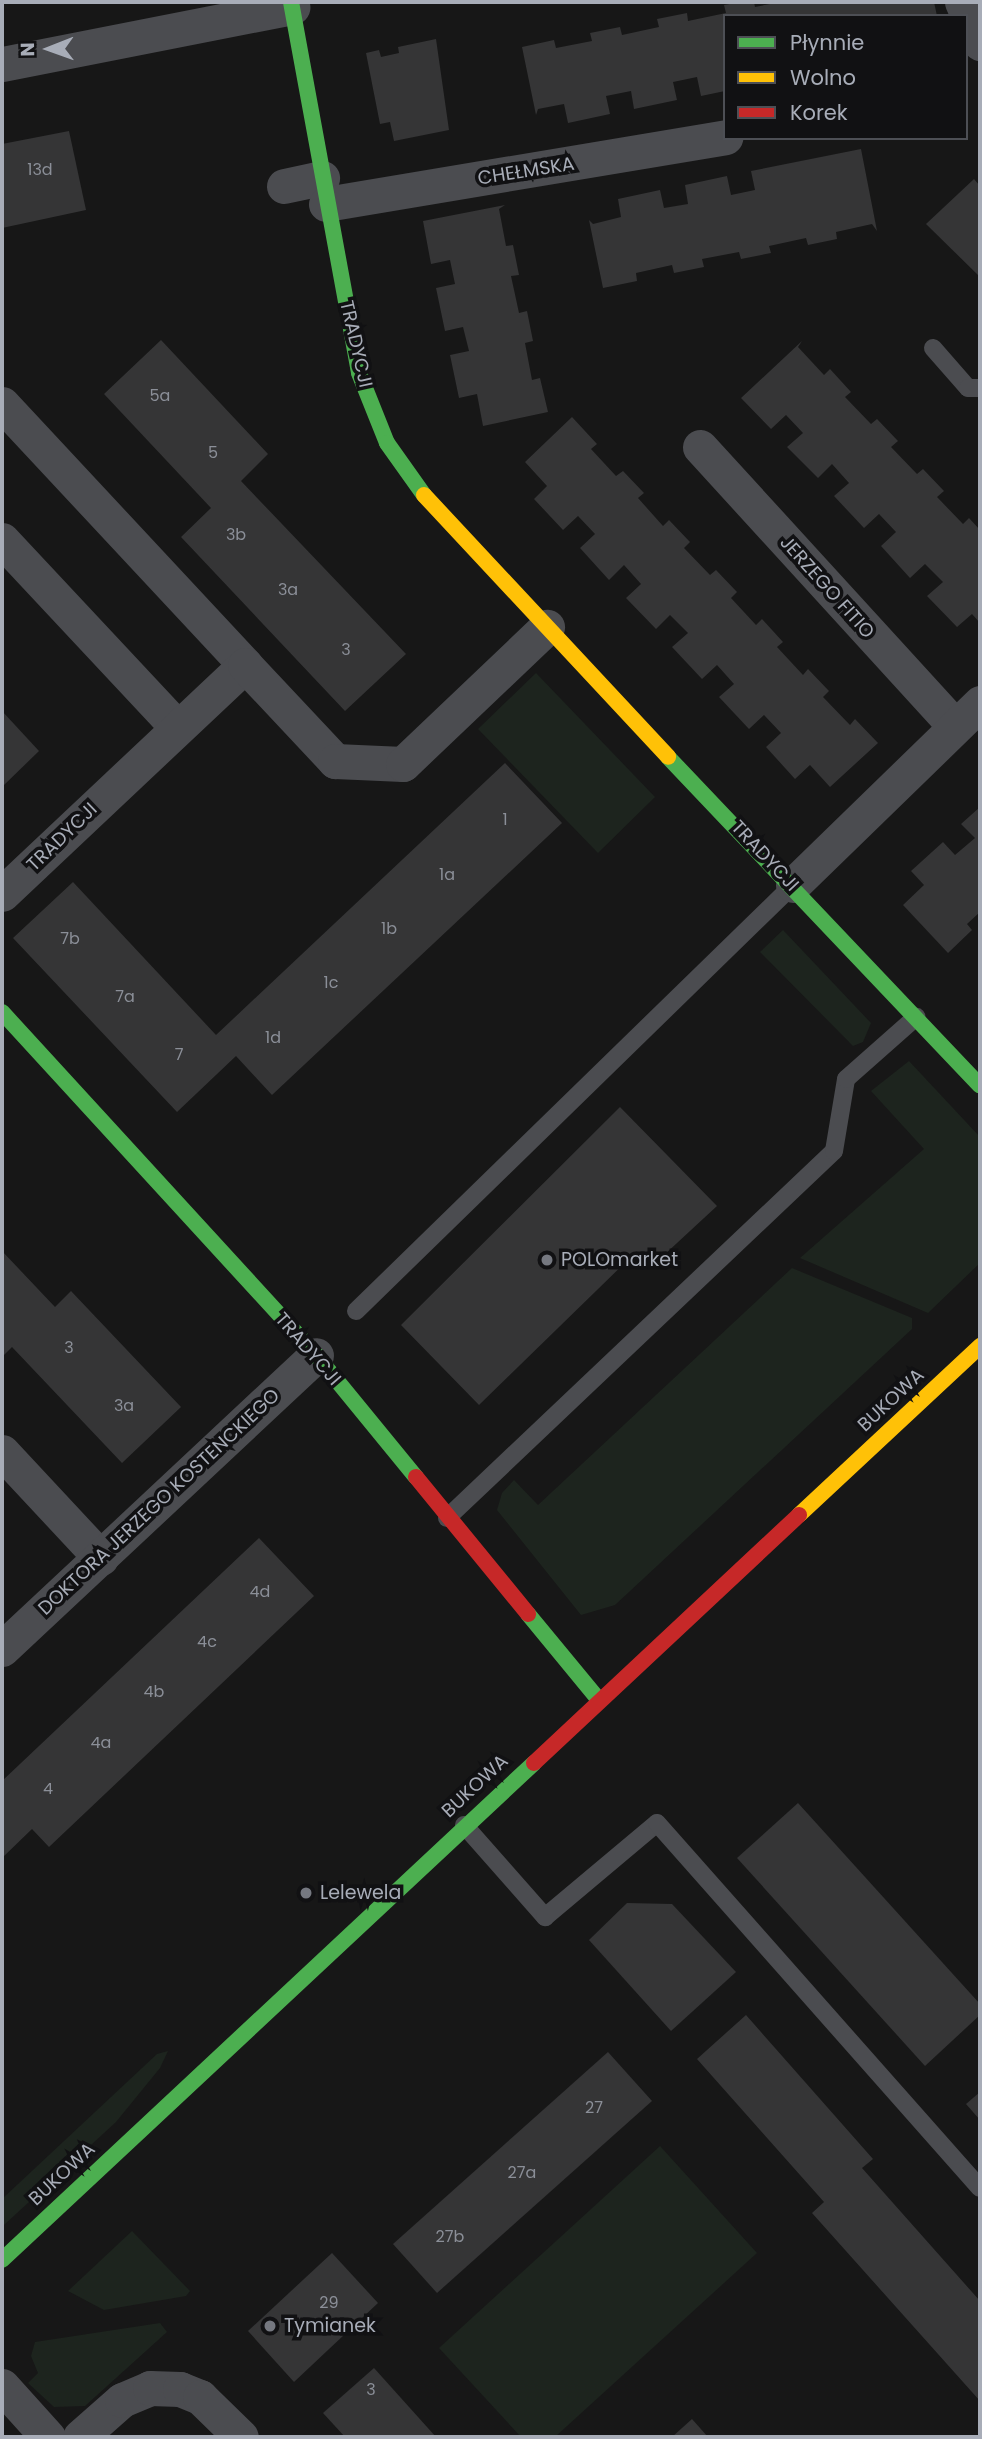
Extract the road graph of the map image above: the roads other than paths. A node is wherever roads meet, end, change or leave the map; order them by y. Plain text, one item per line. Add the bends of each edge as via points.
1 (292, 4) edge
2 (968, 16) edge
3 (980, 43) edge
4 (2, 64) edge
5 (723, 137) edge
6 (284, 186) dead end
7 (324, 191) junction
8 (933, 348) dead end
9 (980, 388) edge
10 (2, 404) edge
11 (700, 447) dead end
12 (2, 540) edge
13 (547, 627) junction
14 (245, 665) junction
15 (968, 715) edge
16 (177, 727) junction
17 (793, 885) junction
18 (2, 894) edge
19 (2, 1012) edge
20 (916, 1017) junction
21 (980, 1086) edge
22 (356, 1311) dead end
23 (980, 1346) edge
24 (316, 1355) junction
25 (2, 1452) edge
26 (447, 1518) junction
27 (101, 1558) junction
28 (2, 1649) edge
29 (598, 1699) junction
30 (464, 1825) junction
31 (980, 2188) edge
32 (2, 2260) edge
33 (2, 2386) edge
34 (48, 2437) edge
35 (80, 2437) edge
36 (241, 2437) edge

1 - 4 street
1 - 7 street, TRADYCJI
2 - 3 street
5 - 7 street, CHEŁMSKA
6 - 7 street, CHEŁMSKA
7 - 13 street, TRADYCJI via 359,373 387,443 435,511
8 - 9 lane via 968,388
10 - 14 street
11 - 15 street, JERZEGO FITIO
12 - 16 street
13 - 14 street via 403,764 335,761
13 - 17 street, TRADYCJI
14 - 16 street, TRADYCJI
15 - 17 street
16 - 18 street, TRADYCJI
17 - 20 street, TRADYCJI
17 - 22 lane
19 - 24 street, TRADYCJI
20 - 21 street, TRADYCJI
20 - 26 lane via 846,1079 834,1151
23 - 29 street, BUKOWA
24 - 26 street, TRADYCJI
24 - 27 street, DOKTORA JERZEGO KOSTENCKIEGO
25 - 27 street
26 - 29 street, TRADYCJI
27 - 28 street, DOKTORA JERZEGO KOSTENCKIEGO
29 - 30 street, BUKOWA
30 - 31 lane via 545,1917 657,1823
30 - 32 street, BUKOWA
33 - 34 street
35 - 36 street via 122,2400 150,2388 180,2389 200,2397

